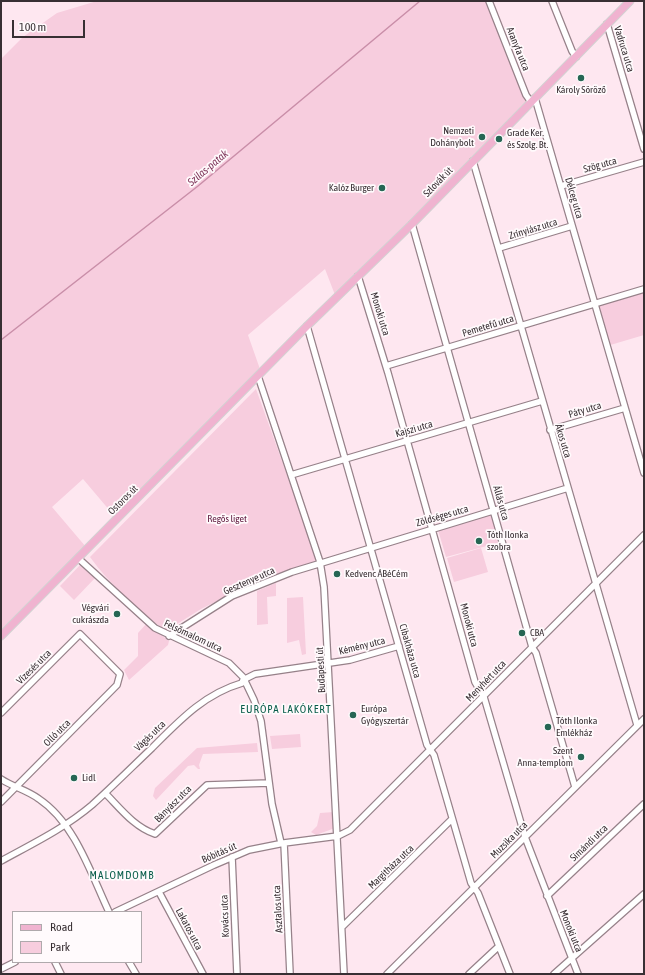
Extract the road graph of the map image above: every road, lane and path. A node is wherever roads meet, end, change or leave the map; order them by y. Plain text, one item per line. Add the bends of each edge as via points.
1 (489, 1) edge
2 (552, 1) edge
3 (619, 1) edge
4 (630, 1) edge
5 (622, 8) junction
6 (607, 24) junction
7 (576, 56) junction
8 (533, 100) junction
9 (644, 149) edge
10 (473, 161) junction
11 (644, 162) edge
12 (561, 186) junction
13 (412, 224) junction
14 (572, 226) junction
15 (499, 248) junction
16 (358, 276) junction
17 (644, 289) edge
18 (595, 303) junction
19 (520, 325) junction
20 (308, 326) junction
21 (446, 348) junction
22 (386, 366) junction
23 (258, 376) junction
24 (542, 401) junction
25 (625, 408) junction
26 (468, 423) junction
27 (550, 430) junction
28 (407, 440) junction
29 (346, 459) junction
30 (644, 473) edge
31 (291, 475) junction
32 (568, 488) junction
33 (494, 510) junction
34 (432, 528) junction
35 (644, 535) edge
36 (371, 546) junction
37 (79, 559) junction
38 (320, 562) junction
39 (596, 583) junction
40 (1, 636) edge
41 (168, 636) junction
42 (399, 646) junction
43 (532, 647) junction
44 (329, 663) junction
45 (120, 674) joint
46 (243, 680) junction
47 (484, 697) junction
48 (1, 713) edge
49 (644, 719) edge
50 (638, 725) junction
51 (431, 750) junction
52 (1, 779) edge
53 (269, 783) junction
54 (16, 786) junction
55 (575, 787) junction
56 (105, 793) junction
57 (1, 802) edge
58 (644, 804) edge
59 (452, 819) junction
60 (66, 825) junction
61 (338, 836) junction
62 (525, 837) junction
63 (282, 843) junction
64 (232, 857) junction
65 (1, 861) edge
66 (474, 887) junction
67 (159, 892) junction
68 (644, 894) edge
69 (547, 896) junction
70 (110, 911) edge
71 (118, 911) edge
72 (342, 927) junction
73 (498, 947) junction
74 (572, 959) junction
75 (12, 963) edge
76 (56, 963) edge
77 (130, 963) edge
78 (1, 969) edge
79 (61, 974) edge
80 (136, 974) edge
81 (203, 974) edge
82 (237, 974) edge
83 (290, 974) edge
84 (344, 974) edge
85 (387, 974) edge
86 (469, 974) edge
87 (510, 974) edge
88 (554, 974) edge
89 (578, 974) edge

1 - 8 street, Aranyfa utca via 526,95
2 - 7 street
3 - 5 main road
4 - 5 main road, Szlovák út
5 - 6 main road, Szlovák út
6 - 7 main road, Szlovák út
6 - 9 street, Vadruca utca
7 - 8 main road, Szlovák út
8 - 10 main road, Szlovák út
8 - 12 street, Délceg utca
10 - 13 main road, Szlovák út
10 - 15 street, Ákos utca
11 - 12 street, Szög utca
12 - 14 street, Délceg utca
13 - 16 main road, Szlovák út
13 - 21 street, Állás utca
14 - 15 street, Zrínyiász utca
14 - 18 street, Délceg utca
15 - 19 street, Ákos utca
16 - 20 main road, Szlovák út
16 - 22 street, Monoki utca
17 - 18 street, Pemetefű utca
18 - 19 street, Pemetefű utca
18 - 25 street, Délceg utca
19 - 21 street, Pemetefű utca
19 - 24 street, Ákos utca
20 - 23 main road, Szlovák út
20 - 29 street, Cibakháza utca
21 - 22 street, Pemetefű utca
21 - 26 street, Állás utca
22 - 28 street, Monoki utca
23 - 31 street, Budapesti út
23 - 37 main road, Ostoros út
24 - 26 street, Kajszi utca
24 - 27 street, Ákos utca
25 - 27 street, Páty utca
25 - 30 street
26 - 28 street, Kajszi utca
26 - 33 street, Állás utca
27 - 32 street, Ákos utca
28 - 29 street, Kajszi utca
28 - 34 street, Monoki utca
29 - 31 street, Kajszi utca
29 - 36 street, Cibakháza utca
31 - 38 street, Budapesti út
32 - 33 street, Zöldséges utca
32 - 39 street, Ákos utca
33 - 34 street, Zöldséges utca
33 - 43 street, Állás utca
34 - 36 street, Zöldséges utca
34 - 47 street, Monoki utca via 475,682
35 - 39 street, Menyhért utca
36 - 38 street, Zöldséges utca
36 - 42 street, Cibakháza utca
37 - 40 main road, Ostoros út
37 - 41 street, Felsőmalom utca via 146,621
38 - 41 street, Gesztenye utca via 232,596
38 - 44 street, Budapesti út via 327,611
39 - 43 street, Menyhért utca
39 - 50 street, Ákos utca
41 - 46 street, Felsőmalom utca via 208,652 229,664
42 - 44 street, Kémény utca via 350,660
42 - 51 street, Cibakháza utca via 427,746
43 - 47 street, Menyhért utca
43 - 55 street, Állás utca via 536,653
44 - 46 street, Vágás utca via 275,670
44 - 61 street, Budapesti út
45 - 48 street, Vízesés utca via 80,634
45 - 54 street, Olló utca via 117,685
46 - 53 street, Felsőmalom utca via 254,700 261,721
46 - 56 street, Vágás utca via 205,699 186,714
47 - 51 street, Menyhért utca
47 - 62 street, Monoki utca
49 - 50 street, Muzsika utca
50 - 55 street, Muzsika utca
51 - 59 street, Cibakháza utca
51 - 61 street, Menyhért utca via 350,830
52 - 54 street
53 - 56 street, Bányász utca via 207,785 155,834 135,823
53 - 63 street, Felsőmalom utca
54 - 57 street, Olló utca
54 - 60 street via 39,798
55 - 62 street, Muzsika utca
56 - 60 street, Vágás utca
58 - 69 street, Simándi utca
59 - 66 street, Cibakháza utca
59 - 72 street, Margitháza utca
60 - 65 street, Vágás utca
60 - 70 street
61 - 63 street, Bóbitás út
61 - 72 street, Budapesti út
62 - 66 street, Muzsika utca
62 - 69 street, Monoki utca
63 - 64 street, Bóbitás út via 254,848
63 - 83 street, Asztalos utca
64 - 67 street, Bóbitás út
64 - 82 street, Kovács utca
66 - 73 street, Cibakháza utca
66 - 85 street, Muzsika utca
67 - 71 street, Bóbitás út
67 - 81 street, Lakatos utca
68 - 74 street
69 - 74 street, Monoki utca
72 - 84 street, Budapesti út
73 - 86 street
73 - 87 street, Cibakháza utca
74 - 88 street
74 - 89 street, Monoki utca
75 - 78 street
76 - 79 street
77 - 80 street

